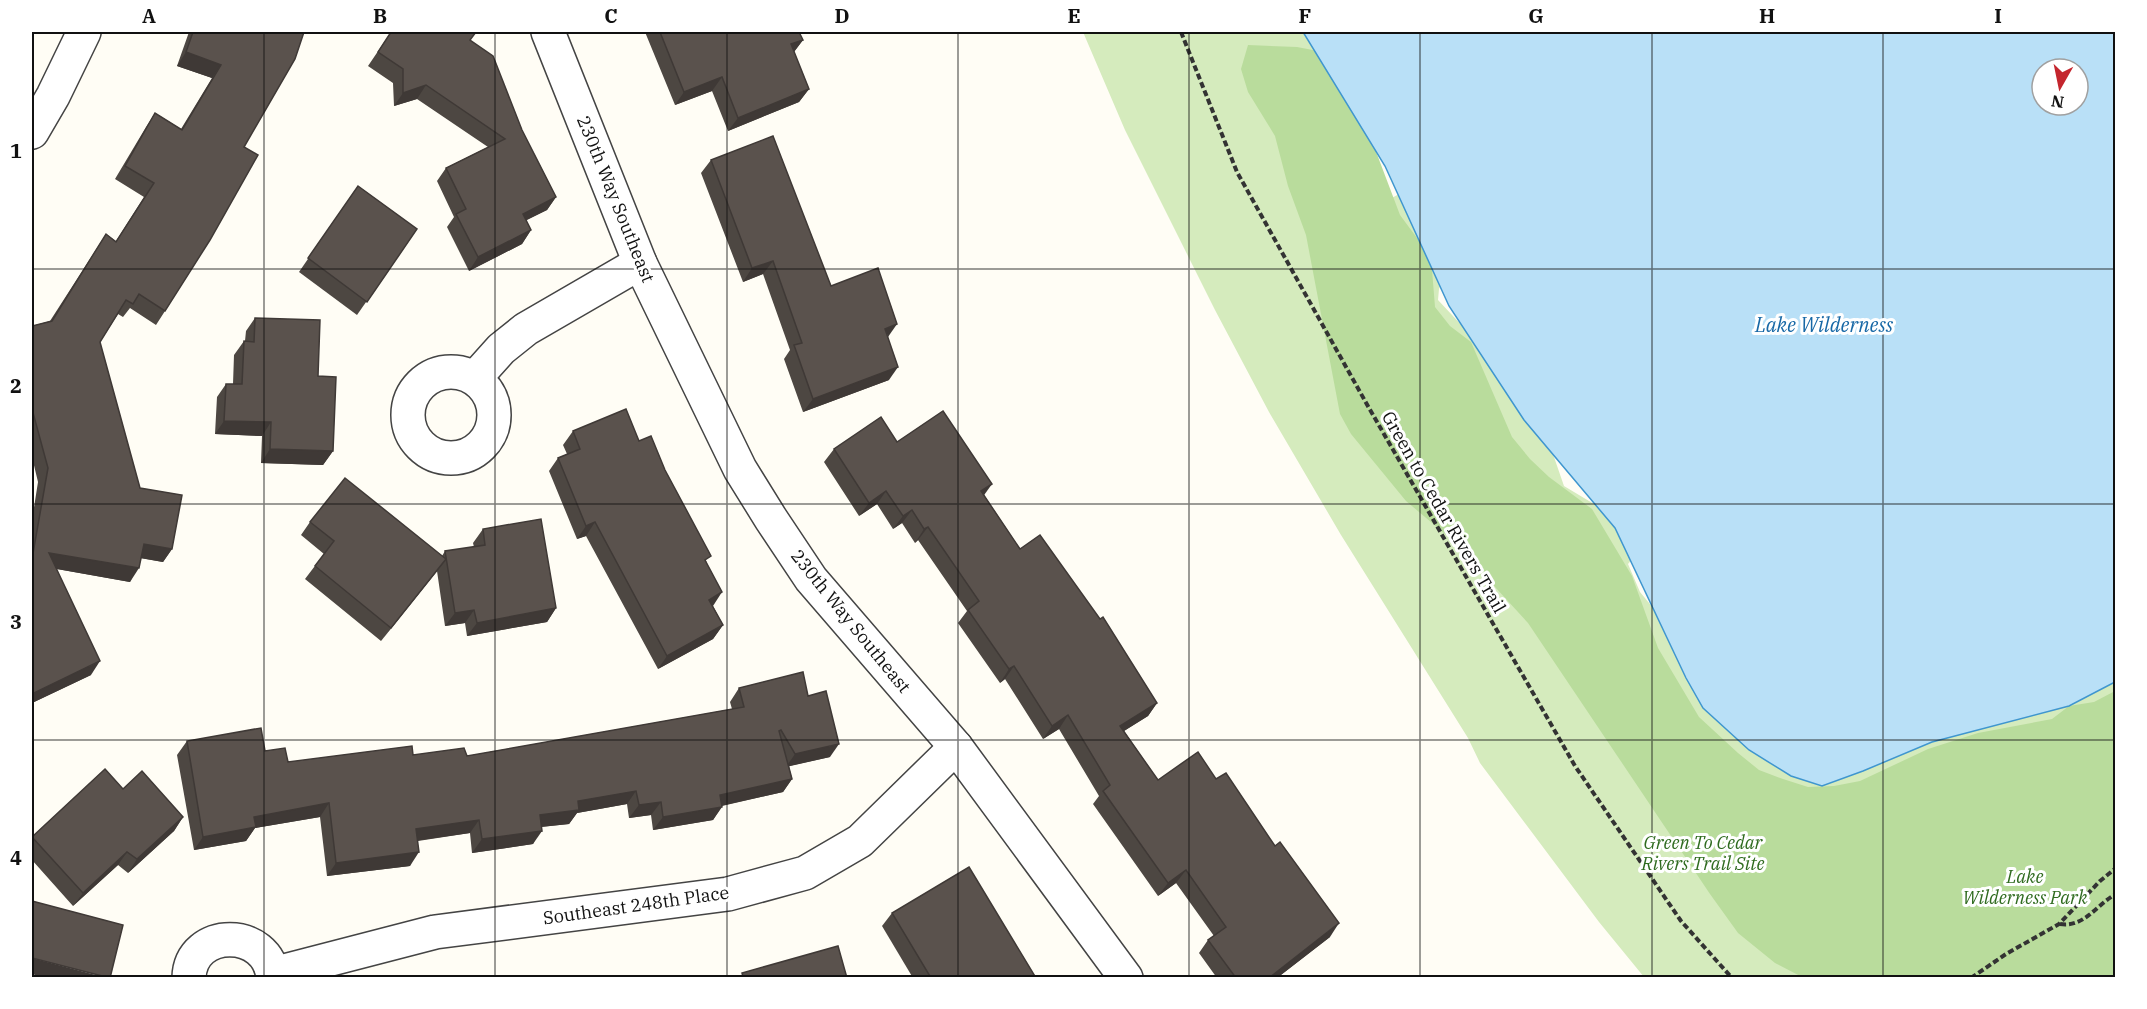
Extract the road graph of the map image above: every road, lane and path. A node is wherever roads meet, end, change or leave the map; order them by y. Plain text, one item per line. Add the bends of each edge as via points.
1 (84, 32) edge
2 (548, 32) edge
3 (1181, 32) edge
4 (42, 91) edge
5 (32, 132) edge
6 (640, 262) junction
7 (475, 378) dead end
8 (956, 747) junction
9 (2115, 868) edge
10 (2115, 894) edge
11 (2059, 924) junction
12 (273, 976) edge
13 (189, 978) edge
14 (1126, 978) edge
15 (1732, 978) edge
16 (1971, 978) edge

1 - 4 street
2 - 6 street, 230th Way Southeast
3 - 15 path, Green to Cedar Rivers Trail via 1237,172 1575,766 1681,921
4 - 5 street
6 - 7 street via 526,329
6 - 8 street, 230th Way Southeast via 740,469 771,519 811,579
8 - 12 street, Southeast 248th Place via 860,840 805,873 728,894 435,932
8 - 14 street, 230th Way Southeast
9 - 11 path
10 - 11 path via 2071,926
11 - 16 path
12 - 13 street, Southeast 248th Place via 267,958 255,946 240,939 223,939 195,956

